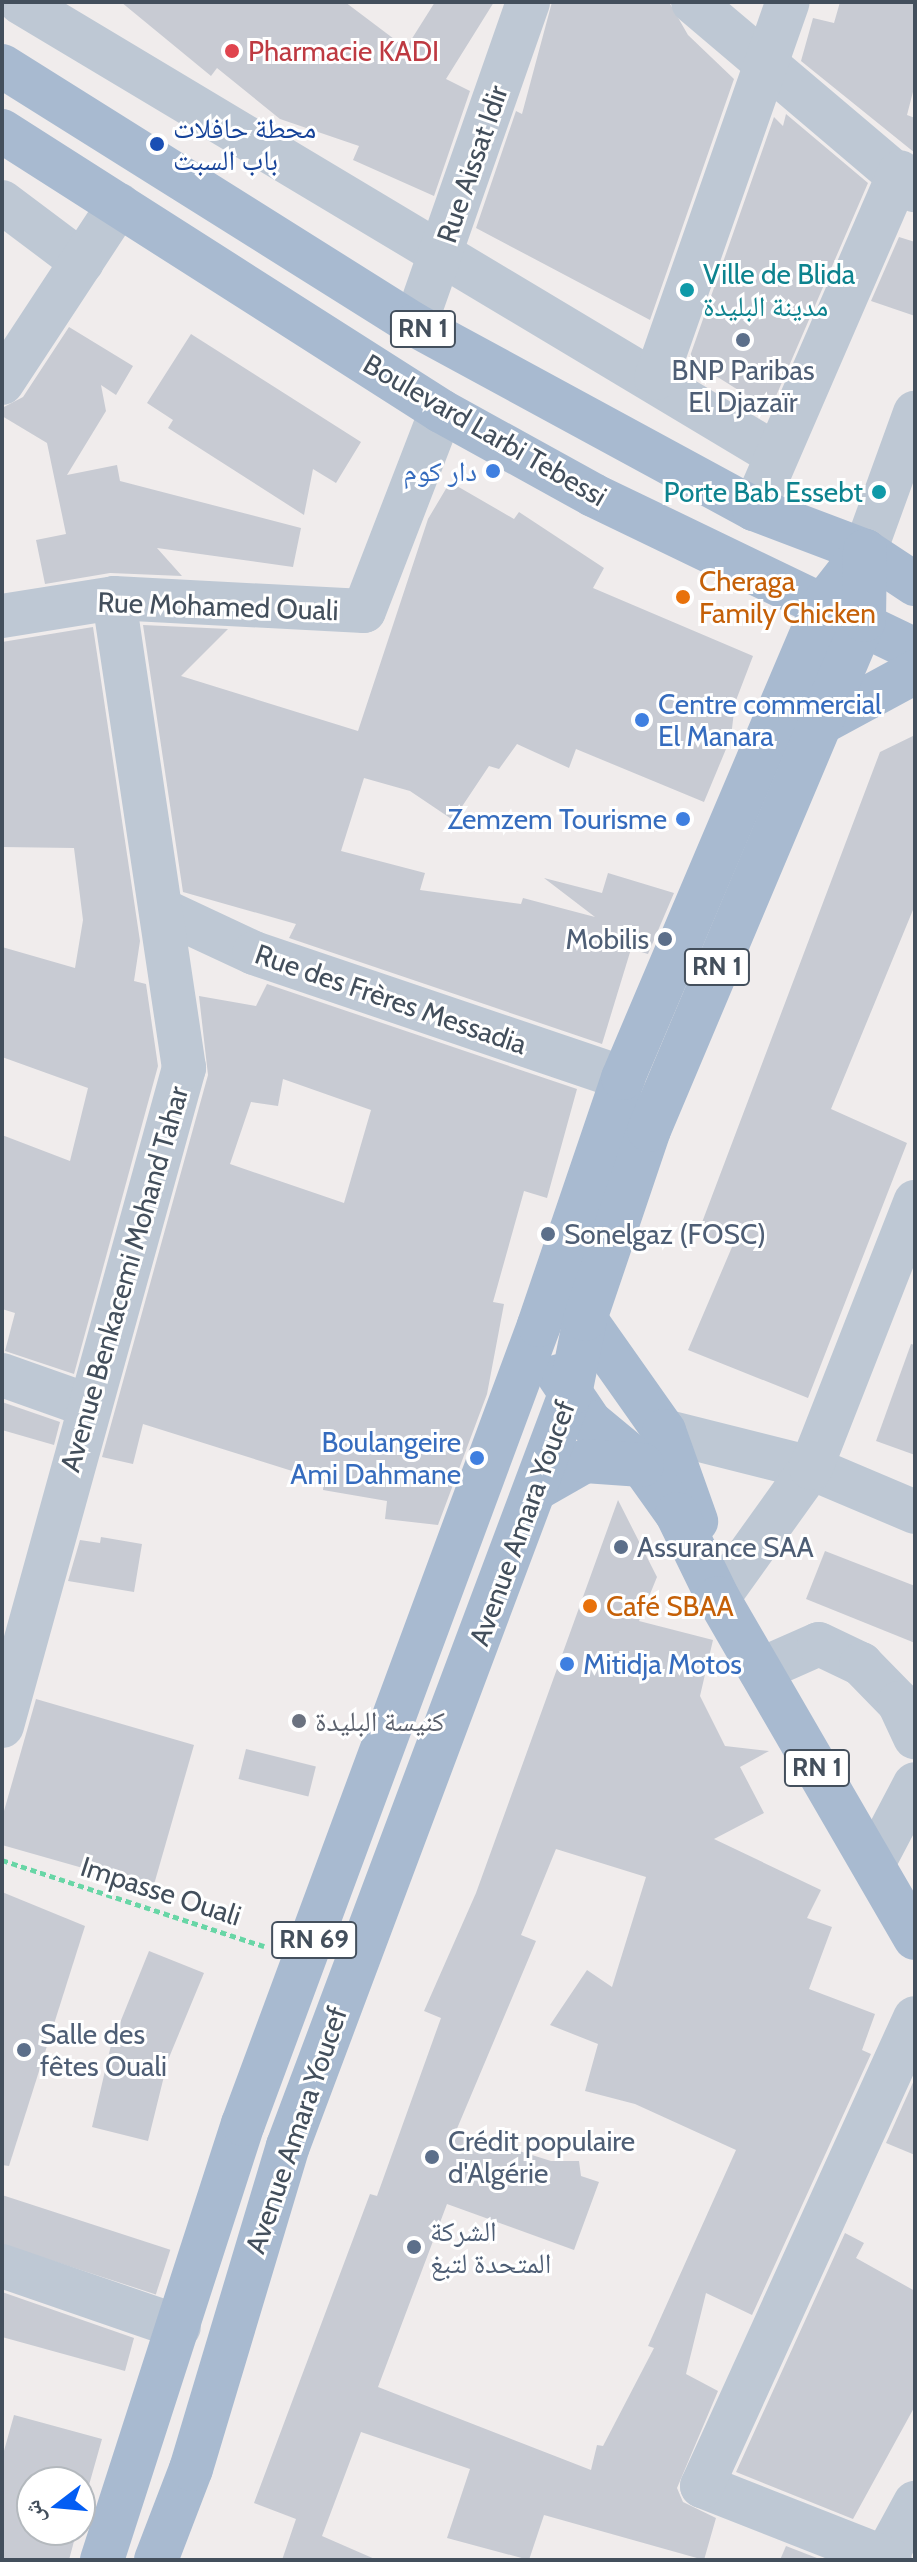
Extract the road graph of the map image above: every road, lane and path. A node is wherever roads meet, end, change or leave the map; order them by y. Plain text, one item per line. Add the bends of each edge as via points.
1 (20, 2) edge
2 (528, 2) edge
3 (693, 2) edge
4 (788, 2) edge
5 (764, 65) junction
6 (2, 66) edge
7 (2, 131) edge
8 (908, 181) edge
9 (2, 202) edge
10 (119, 205) junction
11 (440, 258) junction
12 (82, 262) junction
13 (415, 325) junction
14 (656, 378) junction
15 (2, 383) edge
16 (441, 411) junction
17 (915, 413) edge
18 (775, 454) junction
19 (754, 509) junction
20 (865, 551) junction
21 (764, 572) junction
22 (915, 584) edge
23 (114, 598) junction
24 (844, 611) junction
25 (2, 616) edge
26 (915, 650) edge
27 (796, 668) junction
28 (915, 672) edge
29 (821, 723) junction
30 (164, 911) junction
31 (623, 1078) junction
32 (915, 1202) edge
33 (585, 1319) junction
34 (539, 1325) junction
35 (2, 1375) edge
36 (570, 1394) junction
37 (87, 1405) junction
38 (653, 1448) junction
39 (811, 1468) junction
40 (536, 1489) junction
41 (915, 1512) edge
42 (718, 1598) junction
43 (760, 1670) junction
44 (2, 1726) edge
45 (915, 1737) edge
46 (915, 1784) edge
47 (2, 1860) edge
48 (873, 1864) junction
49 (915, 1938) edge
50 (307, 1960) junction
51 (915, 2018) edge
52 (2, 2266) edge
53 (179, 2327) junction
54 (915, 2503) edge
55 (886, 2559) edge
56 (102, 2560) edge
57 (156, 2560) edge

1 - 11 street
2 - 11 street, Rue Aissat Idir
3 - 5 street
4 - 5 street
5 - 8 street
5 - 14 street
6 - 13 main road, Boulevard Larbi Tebessi / RN 1
7 - 10 main road, Boulevard Larbi Tebessi / RN 1
8 - 18 street
9 - 12 street
10 - 12 street
10 - 16 main road, Boulevard Larbi Tebessi / RN 1
11 - 13 street, Rue Aissat Idir
11 - 14 street
12 - 15 street
13 - 19 main road, Boulevard Larbi Tebessi / RN 1
14 - 18 street
16 - 21 main road, Boulevard Larbi Tebessi / RN 1 via 593,495
16 - 23 street, Rue Mohamed Ouali via 364,611
17 - 20 street
18 - 19 street
19 - 20 main road, Boulevard Larbi Tebessi / RN 1
20 - 22 main road, Boulevard Larbi Tebessi
20 - 24 main road, Avenue Amara Youcef / RN 1
21 - 24 main road, Boulevard Larbi Tebessi / RN 1
21 - 27 main road, RN 1 via 781,590 792,620
23 - 25 street, Rue Mohamed Ouali
23 - 30 street, Avenue Benkacemi Mohand Tahar
24 - 26 main road, Boulevard Larbi Tebessi
24 - 27 main road, RN 1
24 - 29 main road, Avenue Amara Youcef / RN 1
27 - 31 main road, Avenue Amara Youcef / RN 1
28 - 29 main road
29 - 33 main road, Avenue Amara Youcef / RN 1 via 649,1130
30 - 31 street, Rue des Frères Messadia via 254,953
30 - 37 street, Avenue Benkacemi Mohand Tahar via 184,1068
31 - 34 main road, Avenue Amara Youcef / RN 1
32 - 39 street
33 - 36 main road, Avenue Amara Youcef / RN 69
33 - 38 main road, RN 1
34 - 36 main road, RN 1
34 - 50 main road, Avenue Amara Youcef / RN 69
35 - 37 street
36 - 38 main road, RN 1 via 590,1422
36 - 40 main road, Avenue Amara Youcef / RN 69
37 - 44 street, Avenue Benkacemi Mohand Tahar
38 - 39 street
38 - 40 main road via 585,1461
38 - 42 main road, RN 1 via 677,1456
39 - 41 street
39 - 42 street
40 - 57 main road, Avenue Amara Youcef / RN 69 via 288,2146 191,2469
42 - 43 main road, RN 1
43 - 45 street via 819,1644 861,1664 899,1703
43 - 48 main road, RN 1
46 - 48 street
47 - 50 path, Impasse Ouali
48 - 49 main road, RN 1
50 - 53 main road, Avenue Amara Youcef / RN 69 via 243,2124
51 - 55 street via 702,2486
52 - 53 street
53 - 56 main road, Avenue Amara Youcef / RN 69
54 - 55 street

